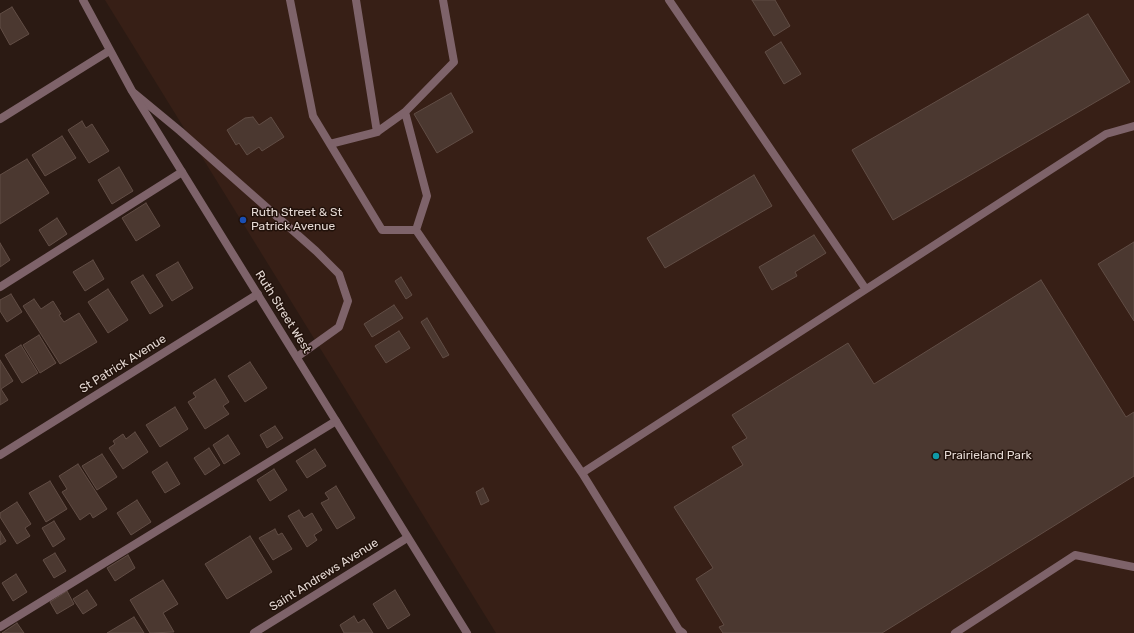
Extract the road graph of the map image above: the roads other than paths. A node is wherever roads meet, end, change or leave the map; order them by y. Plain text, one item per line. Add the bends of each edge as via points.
1 (83, 0) edge
2 (290, 0) edge
3 (356, 0) edge
4 (443, 0) edge
5 (669, 0) edge
6 (109, 51) junction
7 (132, 91) junction
8 (405, 112) junction
9 (0, 119) edge
10 (1134, 126) edge
11 (377, 132) junction
12 (330, 144) junction
13 (182, 172) junction
14 (416, 230) junction
15 (0, 288) edge
16 (865, 288) junction
17 (258, 294) junction
18 (297, 357) junction
19 (336, 421) junction
20 (0, 454) edge
21 (582, 473) junction
22 (407, 538) junction
23 (1134, 567) edge
24 (0, 627) edge
25 (680, 632) edge
26 (254, 633) edge
27 (467, 633) edge
28 (956, 633) edge

1 - 6 street, Ruth Street West
2 - 12 street via 313,116
3 - 11 street
4 - 8 street via 454,62
5 - 16 street
6 - 7 street, Ruth Street West
6 - 9 street
7 - 13 street, Ruth Street West
7 - 18 street via 269,209 339,274 348,301 339,327
8 - 11 street
8 - 14 street via 427,196
10 - 16 street via 1106,134
11 - 12 street
12 - 14 street via 382,230
13 - 15 street
13 - 17 street, Ruth Street West
14 - 21 street
16 - 21 street
17 - 18 street, Ruth Street West
17 - 20 street, St Patrick Avenue
18 - 19 street, Ruth Street West
19 - 22 street, Ruth Street West
19 - 24 street
21 - 25 street
22 - 26 street, Saint Andrews Avenue
22 - 27 street, Ruth Street West
23 - 28 street via 1075,555

